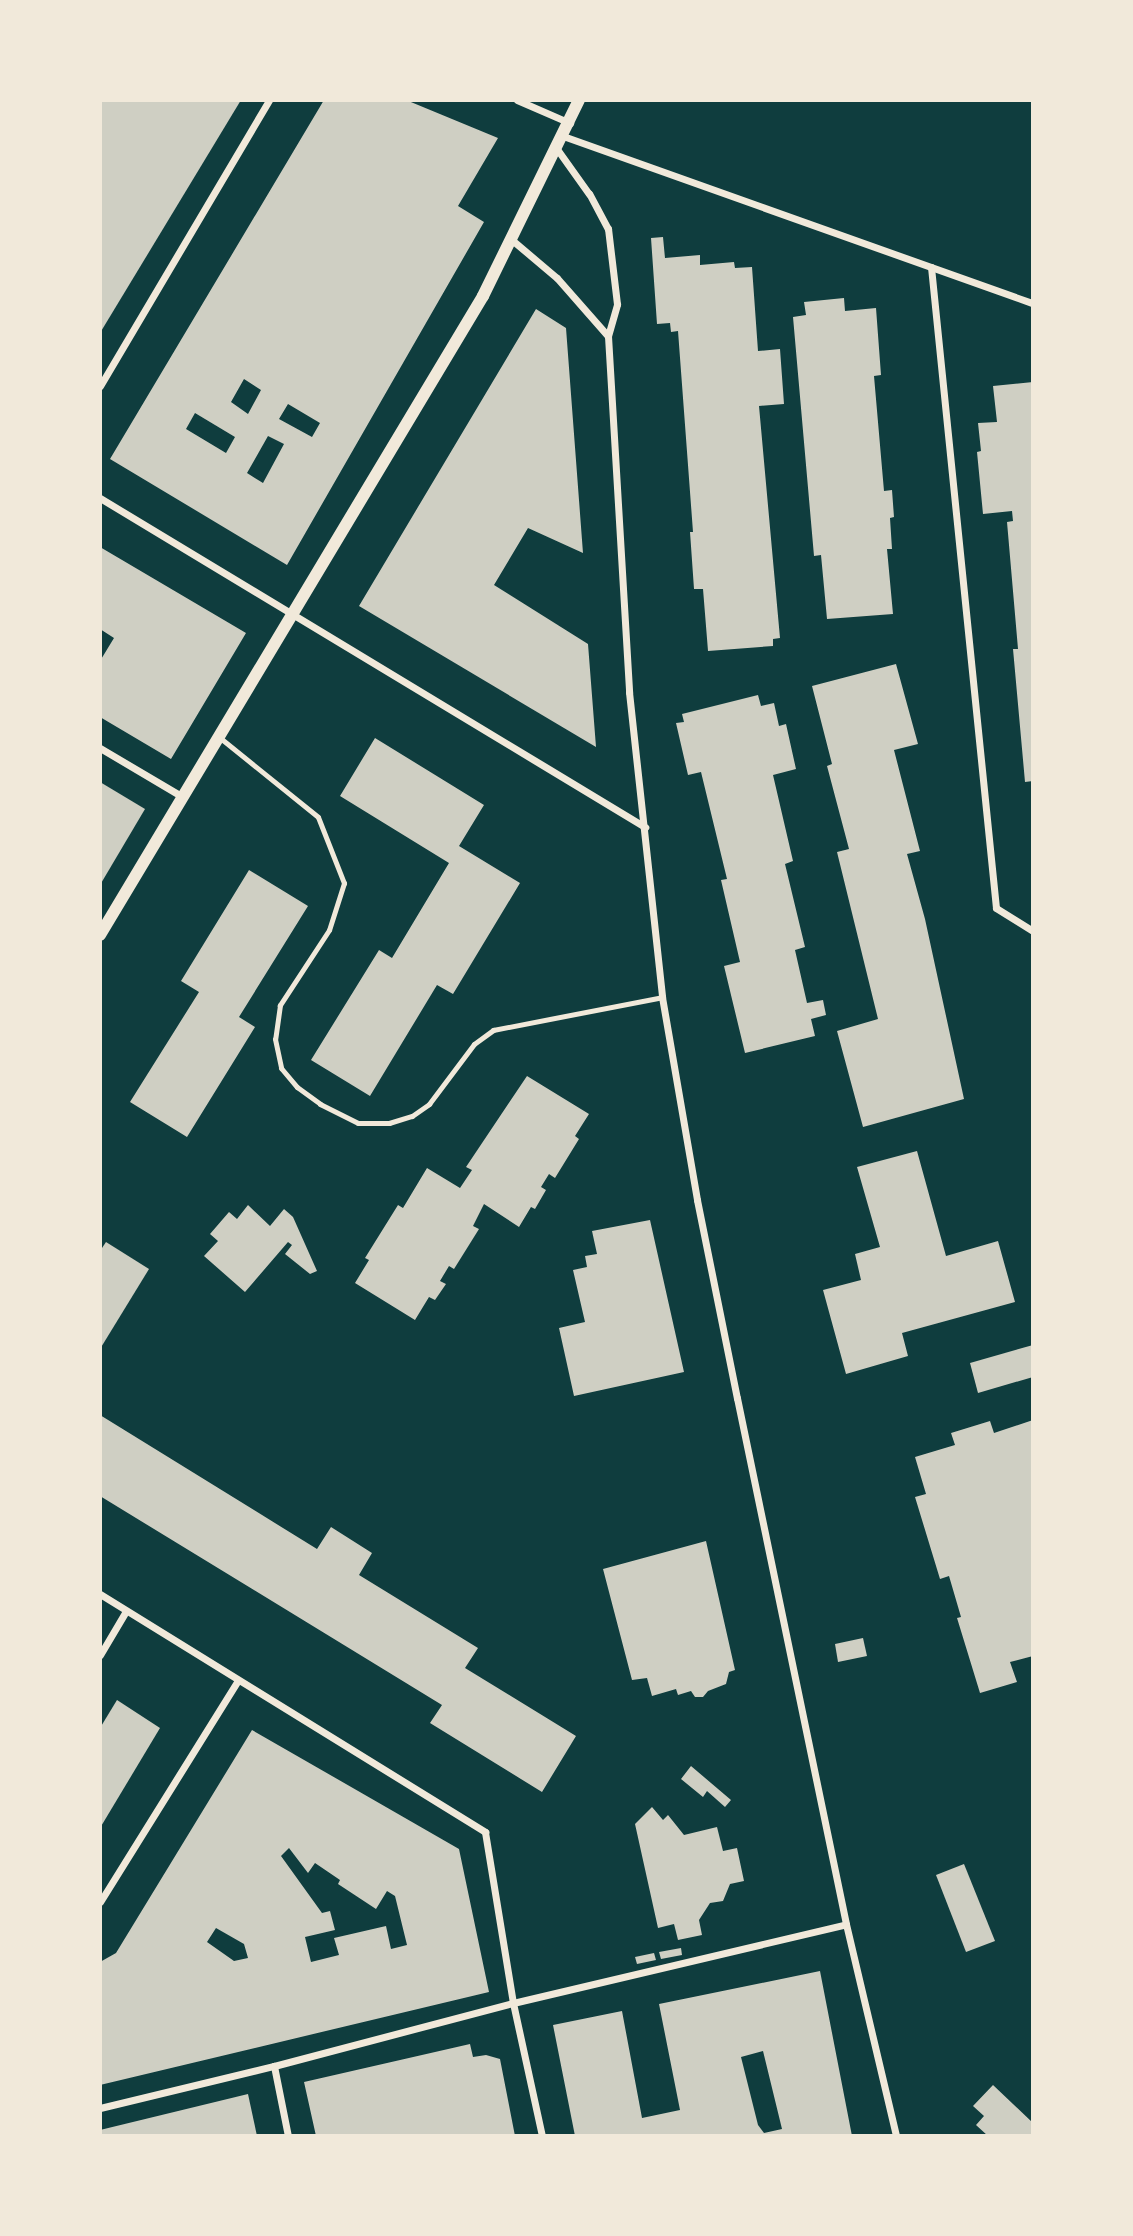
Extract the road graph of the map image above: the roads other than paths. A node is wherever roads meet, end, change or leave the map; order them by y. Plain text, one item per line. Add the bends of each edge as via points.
1 (269, 100) edge
2 (517, 100) edge
3 (579, 100) edge
4 (570, 123) junction
5 (563, 136) junction
6 (557, 149) junction
7 (512, 240) junction
8 (931, 267) junction
9 (1033, 303) edge
10 (608, 336) junction
11 (100, 386) edge
12 (100, 498) edge
13 (292, 615) junction
14 (219, 737) junction
15 (100, 748) edge
16 (183, 797) junction
17 (645, 827) junction
18 (1033, 930) edge
19 (100, 935) edge
20 (662, 997) junction
21 (100, 1594) edge
22 (126, 1611) junction
23 (100, 1655) edge
24 (237, 1682) junction
25 (100, 1902) edge
26 (846, 1924) junction
27 (513, 2003) junction
28 (274, 2066) junction
29 (100, 2108) edge
30 (288, 2136) edge
31 (542, 2136) edge
32 (896, 2136) edge

1 - 11 street
2 - 4 street
3 - 4 street
4 - 5 street
5 - 6 street
5 - 8 street
6 - 7 street
6 - 10 street via 608,229 617,304
7 - 10 street via 557,278
7 - 13 street
8 - 9 street
8 - 18 street via 996,908
10 - 17 street via 629,692
12 - 13 street
13 - 14 street
13 - 17 street
14 - 16 street
14 - 20 lane via 318,817 344,883 329,930 280,1005 275,1039 281,1068 320,1104 358,1123 389,1123 412,1116 429,1104 474,1044 493,1030
15 - 16 street
16 - 19 street
17 - 20 street
20 - 26 street via 699,1213
21 - 22 street
22 - 23 street
22 - 24 street
24 - 25 street
24 - 27 street via 485,1832
26 - 27 street
26 - 32 street
27 - 28 street
27 - 31 street
28 - 29 street
28 - 30 street

